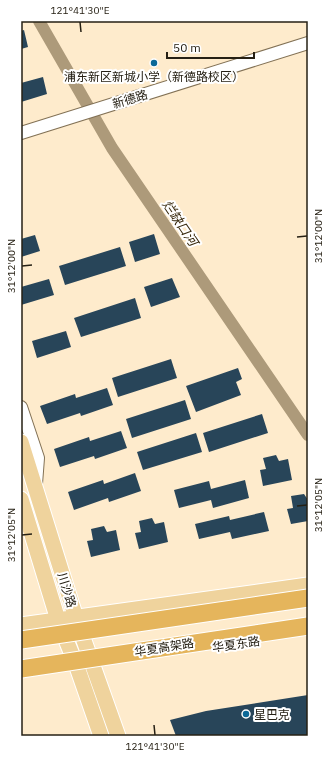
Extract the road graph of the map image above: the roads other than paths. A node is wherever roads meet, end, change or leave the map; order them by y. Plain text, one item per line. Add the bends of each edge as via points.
1 (308, 43) edge
2 (21, 133) edge
3 (21, 407) edge
4 (21, 442) edge
5 (35, 487) junction
6 (21, 499) edge
7 (308, 585) edge
8 (308, 598) edge
9 (76, 618) junction
10 (58, 620) junction
11 (21, 625) edge
12 (308, 626) edge
13 (308, 634) edge
14 (21, 640) edge
15 (94, 665) junction
16 (77, 667) junction
17 (21, 669) edge
18 (21, 676) edge
19 (101, 736) edge
20 (118, 736) edge

1 - 2 street, 新德路
3 - 5 street via 38,458
4 - 5 main road, 川沙路
5 - 9 main road, 川沙路
6 - 10 main road, 川沙路
7 - 9 main road
8 - 14 highway, bridge
9 - 10 main road
9 - 15 main road, 川沙路
10 - 11 main road
10 - 16 main road, 川沙路
12 - 17 highway, 华夏高架路, bridge
13 - 15 main road, 华夏东路
15 - 16 main road, 华夏东路
15 - 20 main road, 川沙路
16 - 18 main road, 华夏东路
16 - 19 main road, 川沙路

